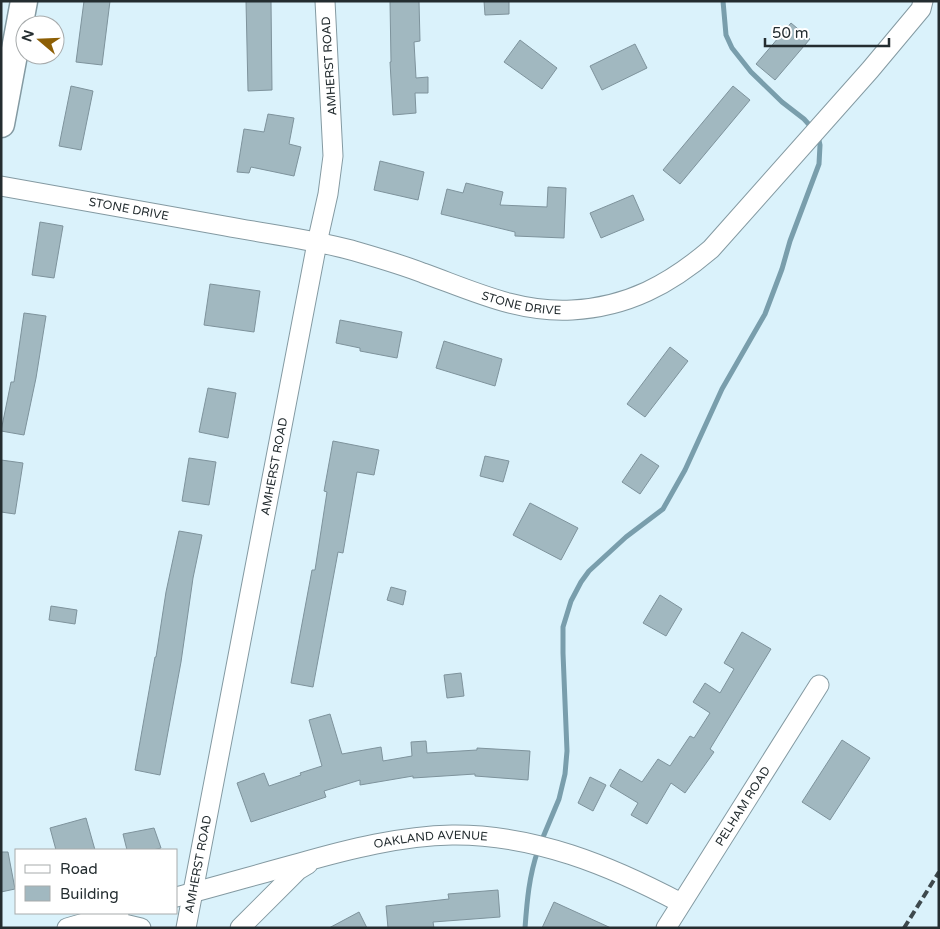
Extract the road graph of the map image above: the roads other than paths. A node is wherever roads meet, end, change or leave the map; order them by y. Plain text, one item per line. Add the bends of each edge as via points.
1 (24, 1) edge
2 (324, 1) edge
3 (924, 1) edge
4 (1, 124) edge
5 (1, 186) edge
6 (317, 243) junction
7 (819, 685) dead end
8 (315, 859) junction
9 (185, 895) edge
10 (681, 904) junction
11 (115, 914) edge
12 (100, 918) junction
13 (67, 928) edge
14 (141, 928) edge
15 (186, 928) edge
16 (240, 928) edge
17 (666, 928) edge

1 - 4 street
2 - 6 street, AMHERST ROAD via 333,156
3 - 6 street, STONE DRIVE via 921,9 870,70 711,249 686,270 633,298 609,306 539,310 502,303 422,272
5 - 6 street, STONE DRIVE
6 - 9 street, AMHERST ROAD
7 - 10 street, PELHAM ROAD
8 - 9 street, OAKLAND AVENUE
8 - 10 street, OAKLAND AVENUE via 416,838 453,835 500,838 548,847 587,860 637,880
8 - 16 street via 298,870
9 - 15 street, AMHERST ROAD
10 - 17 street, PELHAM ROAD
11 - 12 street
12 - 13 street
12 - 14 street

